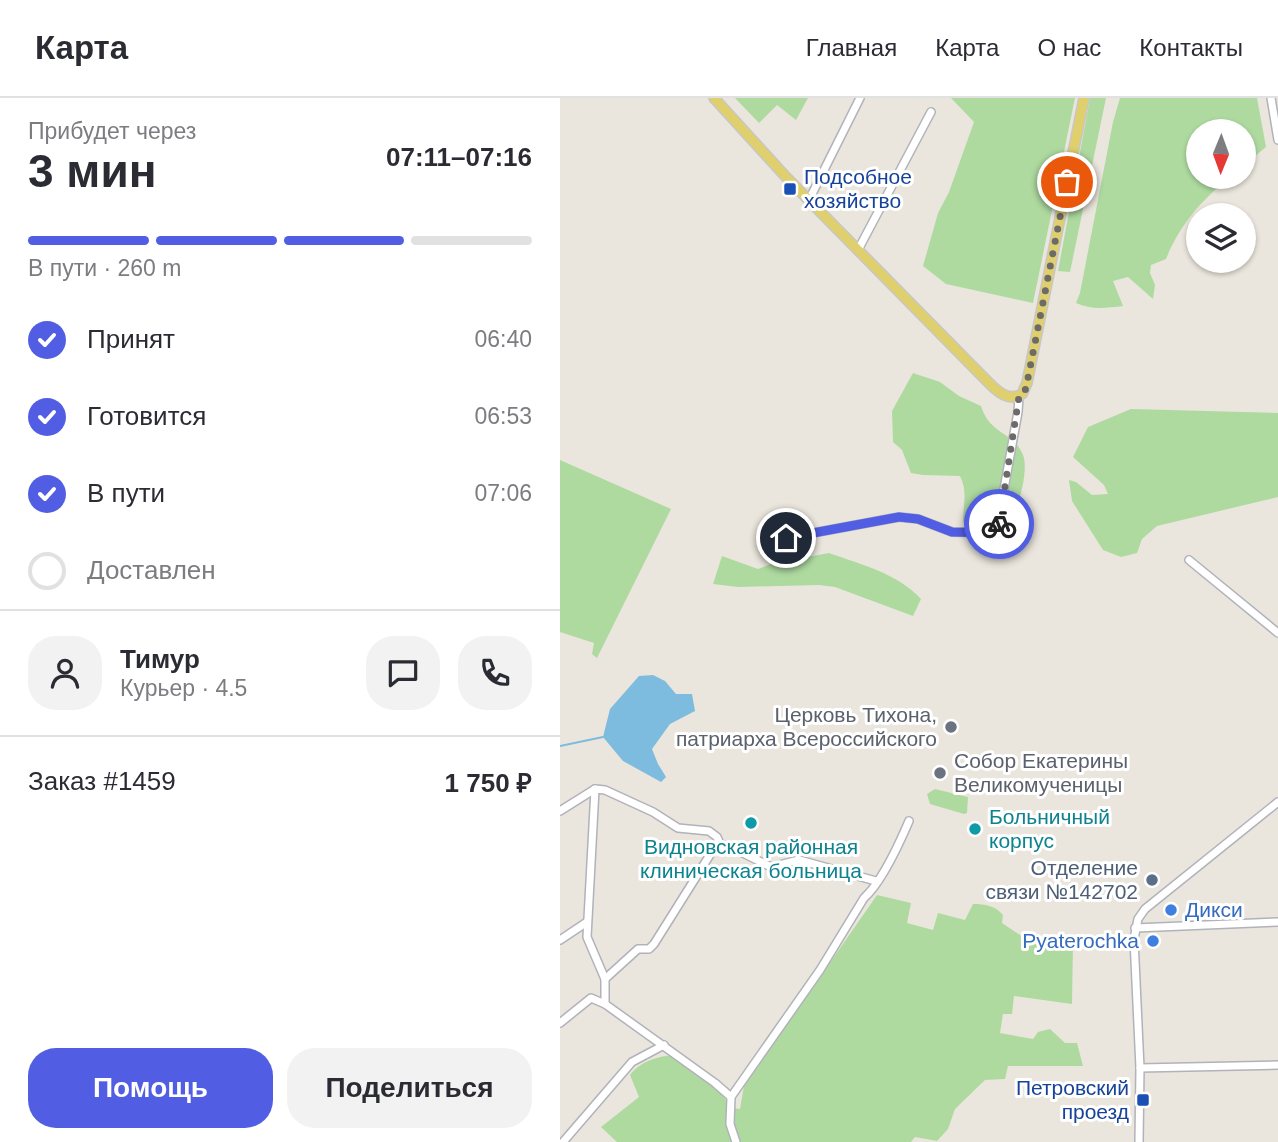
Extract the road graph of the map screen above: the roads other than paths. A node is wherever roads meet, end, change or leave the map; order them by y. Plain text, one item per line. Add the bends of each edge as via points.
1 (714, 98) edge
2 (860, 98) edge
3 (1084, 98) edge
4 (1271, 98) edge
5 (931, 112) dead end
6 (1278, 139) edge
7 (808, 201) junction
8 (858, 250) junction
9 (1019, 397) junction
10 (783, 519) dead end
11 (1189, 560) dead end
12 (1278, 633) edge
13 (595, 789) junction
14 (1278, 802) edge
15 (560, 811) edge
16 (909, 821) dead end
17 (720, 844) junction
18 (876, 881) junction
19 (587, 922) junction
20 (1278, 922) edge
21 (1135, 928) junction
22 (560, 940) edge
23 (605, 979) junction
24 (605, 1004) junction
25 (560, 1023) edge
26 (664, 1045) junction
27 (1278, 1065) edge
28 (1139, 1068) junction
29 (731, 1097) junction
30 (563, 1142) edge
31 (736, 1142) edge
32 (1139, 1142) edge

1 - 7 main road
2 - 7 street
3 - 9 main road via 1025,391
4 - 6 street
5 - 8 street
7 - 8 main road
8 - 9 main road via 997,391
9 - 10 street via 996,533 952,532 899,517 786,538
11 - 12 street
13 - 15 street
13 - 17 street via 653,812 678,828 709,831
13 - 19 street
14 - 21 street via 1144,909
16 - 18 street
17 - 18 street via 771,867 799,860
17 - 23 street via 654,944 649,949 638,948
18 - 29 street
19 - 22 street
19 - 23 street via 587,937
20 - 21 street
21 - 28 street
23 - 24 street
24 - 25 street via 591,998
24 - 26 street
26 - 29 street
26 - 30 street via 632,1062
27 - 28 street
28 - 32 street
29 - 31 street via 730,1124

